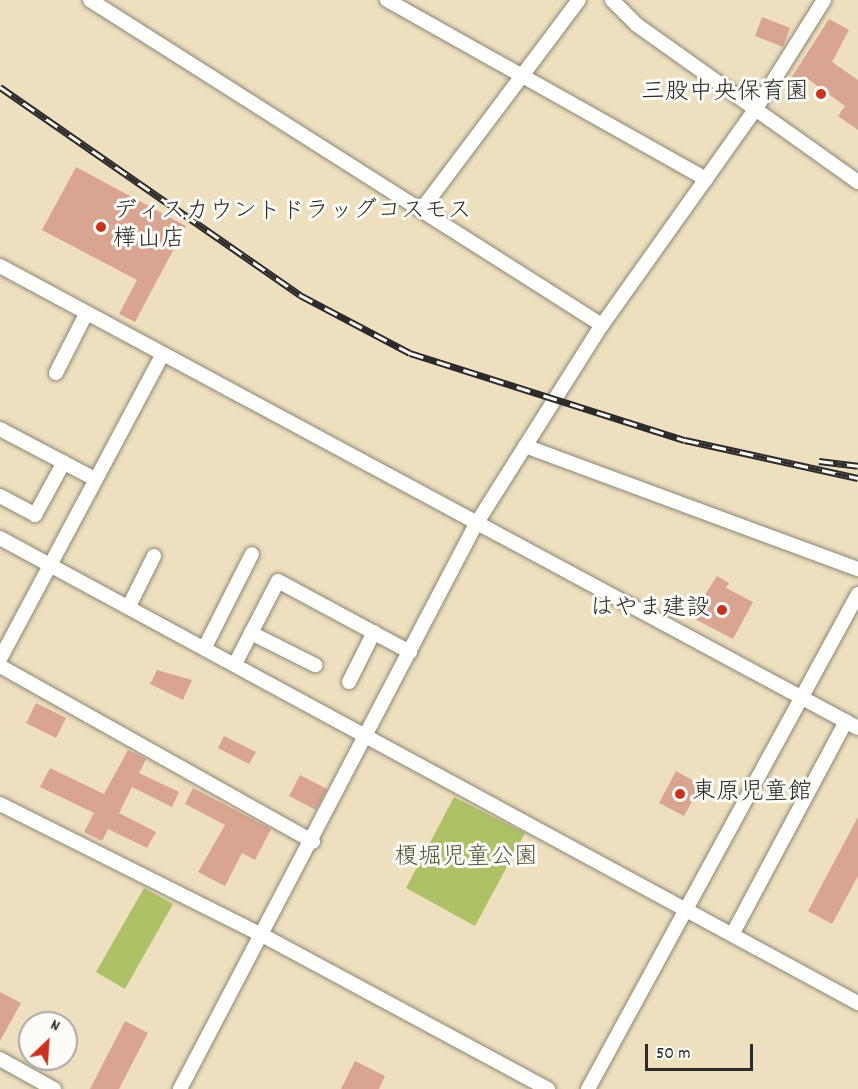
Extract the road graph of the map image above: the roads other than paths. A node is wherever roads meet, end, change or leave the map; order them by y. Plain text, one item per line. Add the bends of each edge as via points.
1 (90, 0) edge
2 (387, 0) edge
3 (579, 0) edge
4 (612, 0) edge
5 (824, 0) edge
6 (520, 76) junction
7 (755, 110) junction
8 (705, 178) junction
9 (858, 182) edge
10 (422, 209) junction
11 (0, 266) edge
12 (87, 314) junction
13 (602, 326) junction
14 (162, 355) junction
15 (56, 373) dead end
16 (0, 429) edge
17 (525, 446) junction
18 (64, 462) junction
19 (95, 479) junction
20 (0, 496) edge
21 (476, 524) junction
22 (0, 538) edge
23 (252, 554) dead end
24 (154, 556) dead end
25 (49, 564) junction
26 (858, 569) edge
27 (858, 594) edge
28 (129, 606) junction
29 (374, 632) junction
30 (251, 633) junction
31 (205, 647) junction
32 (410, 652) junction
33 (0, 659) edge
34 (235, 664) junction
35 (315, 665) dead end
36 (0, 666) edge
37 (350, 682) dead end
38 (803, 699) junction
39 (852, 725) edge
40 (368, 735) junction
41 (0, 804) edge
42 (313, 842) junction
43 (684, 906) junction
44 (733, 933) junction
45 (262, 935) junction
46 (858, 1003) edge
47 (0, 1059) edge
48 (54, 1089) edge
49 (180, 1089) edge
50 (548, 1089) edge
51 (588, 1089) edge

1 - 10 street
2 - 6 street
3 - 6 street
4 - 7 street via 637,25
5 - 7 street
6 - 8 street
6 - 10 street
7 - 8 street
7 - 9 street
8 - 13 street
10 - 13 street
11 - 12 street
12 - 14 street
12 - 15 street
13 - 17 street
14 - 19 street
14 - 21 street
16 - 18 street
17 - 21 street
17 - 26 street
18 - 19 street
18 - 20 street via 35,515
19 - 25 street
21 - 32 street
21 - 38 street
22 - 25 street
23 - 31 street
24 - 28 street
25 - 28 street
25 - 33 street
27 - 38 street
28 - 31 street
29 - 30 street via 278,581
29 - 32 street
29 - 37 street
30 - 34 street
30 - 35 street
31 - 34 street
32 - 40 street
34 - 40 street
36 - 42 street
38 - 39 street
38 - 43 street
39 - 44 street
40 - 42 street
40 - 43 street
41 - 45 street
42 - 45 street
43 - 44 street
43 - 51 street
44 - 46 street
45 - 49 street
45 - 50 street
47 - 48 street

